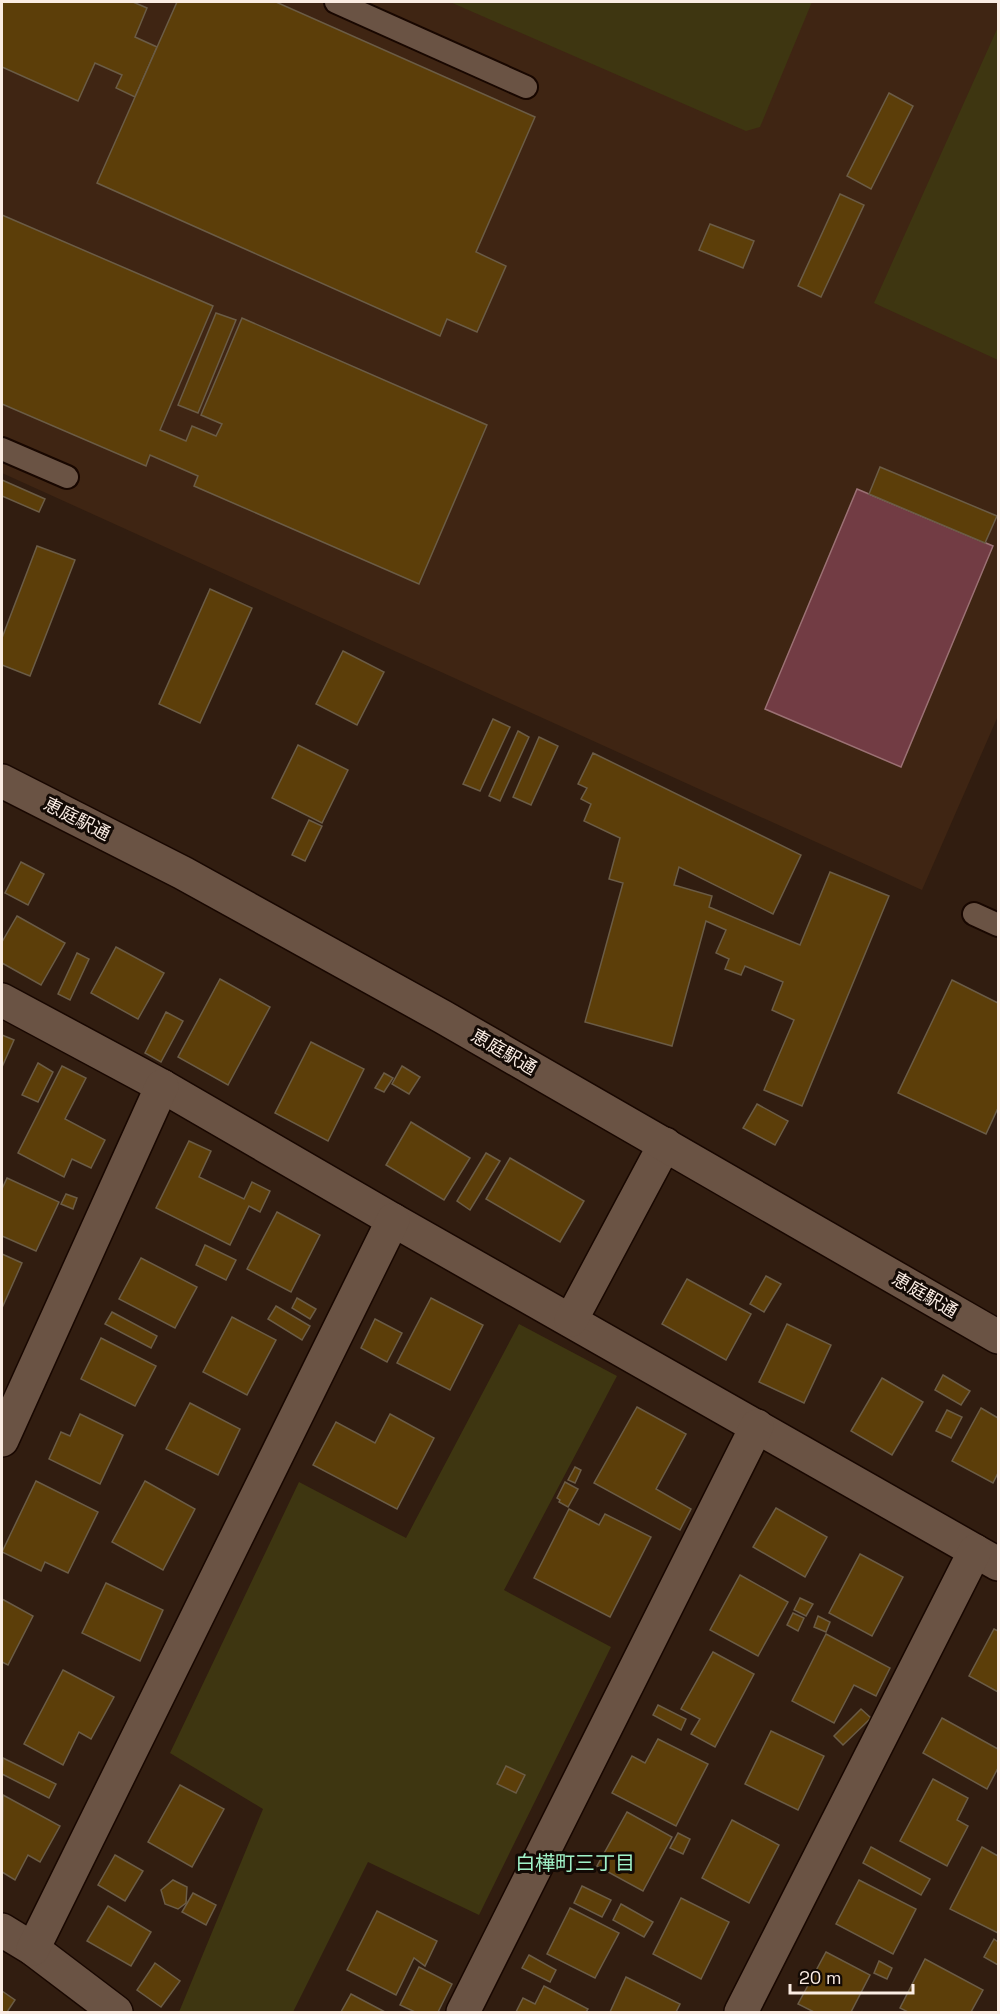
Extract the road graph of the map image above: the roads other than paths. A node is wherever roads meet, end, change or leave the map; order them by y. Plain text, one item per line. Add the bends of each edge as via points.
1 (336, 2) edge
2 (526, 87) dead end
3 (2, 449) edge
4 (67, 477) dead end
5 (2, 784) edge
6 (974, 914) dead end
7 (999, 925) edge
8 (2, 1000) edge
9 (162, 1086) junction
10 (665, 1144) junction
11 (393, 1220) junction
12 (571, 1320) junction
13 (999, 1337) edge
14 (757, 1426) junction
15 (2, 1440) edge
16 (987, 1558) edge
17 (2, 1930) edge
18 (33, 1949) junction
19 (116, 2013) edge
20 (463, 2013) edge
21 (741, 2013) edge

1 - 2 lane
3 - 4 lane
5 - 10 street, 恵庭駅通 via 183,873
6 - 7 lane
8 - 9 street
9 - 11 street
9 - 15 street
10 - 12 street
10 - 13 street, 恵庭駅通
11 - 12 street
11 - 18 street
12 - 14 street
14 - 16 street
14 - 20 street
16 - 21 street
17 - 18 street
18 - 19 street

